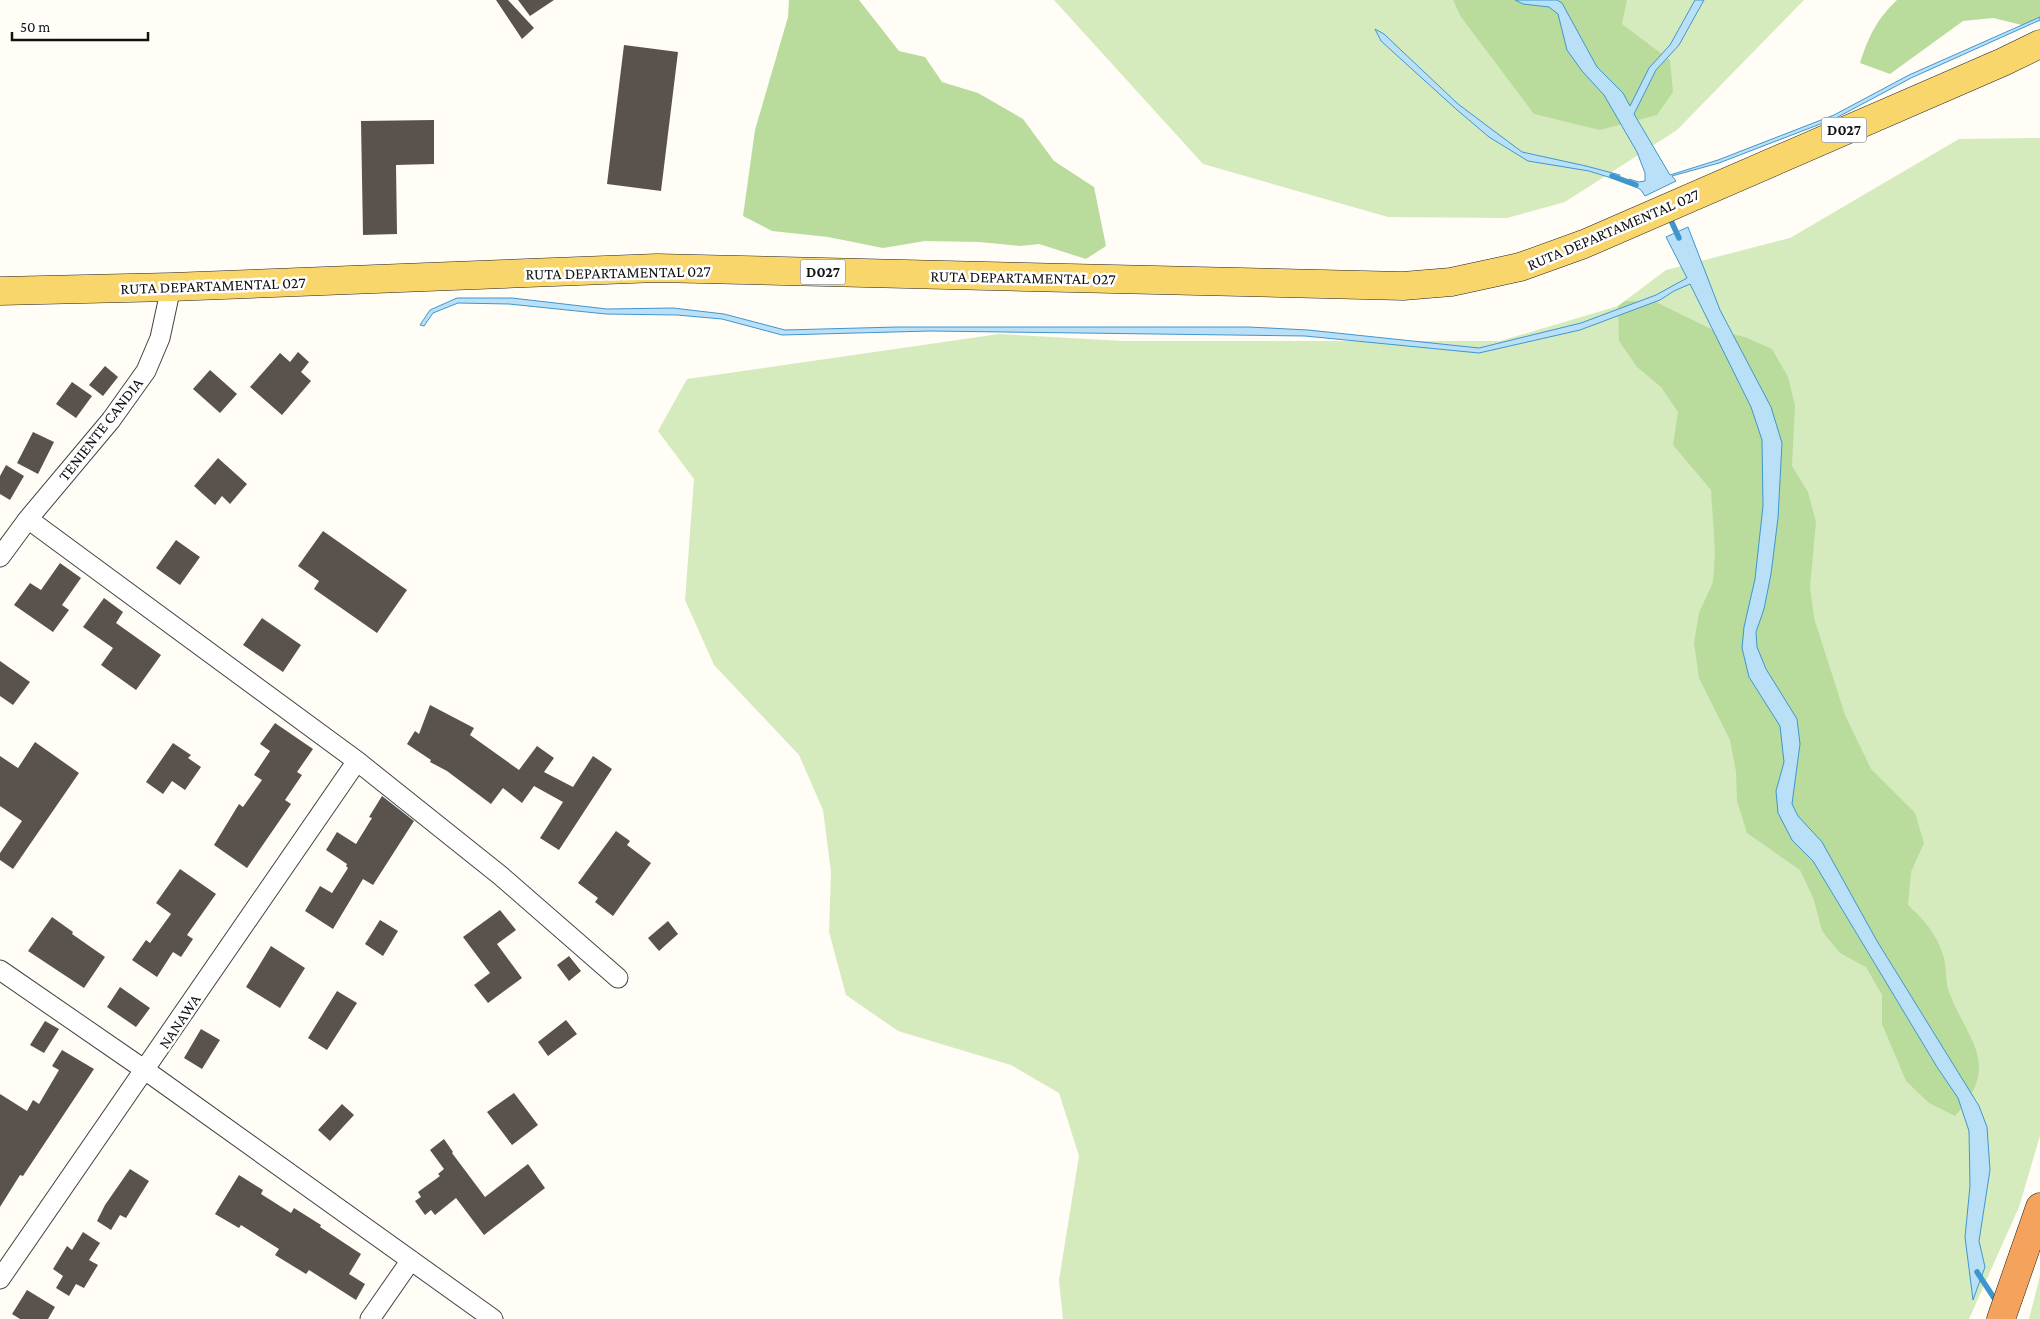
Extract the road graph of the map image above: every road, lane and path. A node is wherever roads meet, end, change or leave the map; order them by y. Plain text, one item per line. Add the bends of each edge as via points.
1 (2040, 44) edge
2 (2040, 58) edge
3 (2002, 62) junction
4 (171, 287) junction
5 (0, 291) edge
6 (28, 519) junction
7 (0, 557) edge
8 (357, 761) junction
9 (0, 970) edge
10 (618, 978) dead end
11 (145, 1070) junction
12 (2040, 1208) edge
13 (411, 1260) junction
14 (0, 1279) edge
15 (370, 1319) edge
16 (493, 1319) edge
17 (2001, 1319) edge

1 - 3 main road, RUTA DEPARTAMENTAL 027 / D027
2 - 3 main road, RUTA DEPARTAMENTAL 027 / D027
3 - 4 main road, RUTA DEPARTAMENTAL 027 / D027 via 1584,244 1520,267 1451,282 1403,286 656,268
4 - 5 main road, RUTA DEPARTAMENTAL 027 / D027
4 - 6 street, TENIENTE CANDIA via 160,338 146,371 111,420
6 - 7 street, TENIENTE CANDIA
6 - 8 street
8 - 10 street via 501,876
8 - 11 street, NANAWA
9 - 11 street
11 - 13 street
11 - 14 street, NANAWA
12 - 17 highway
13 - 15 street
13 - 16 street

